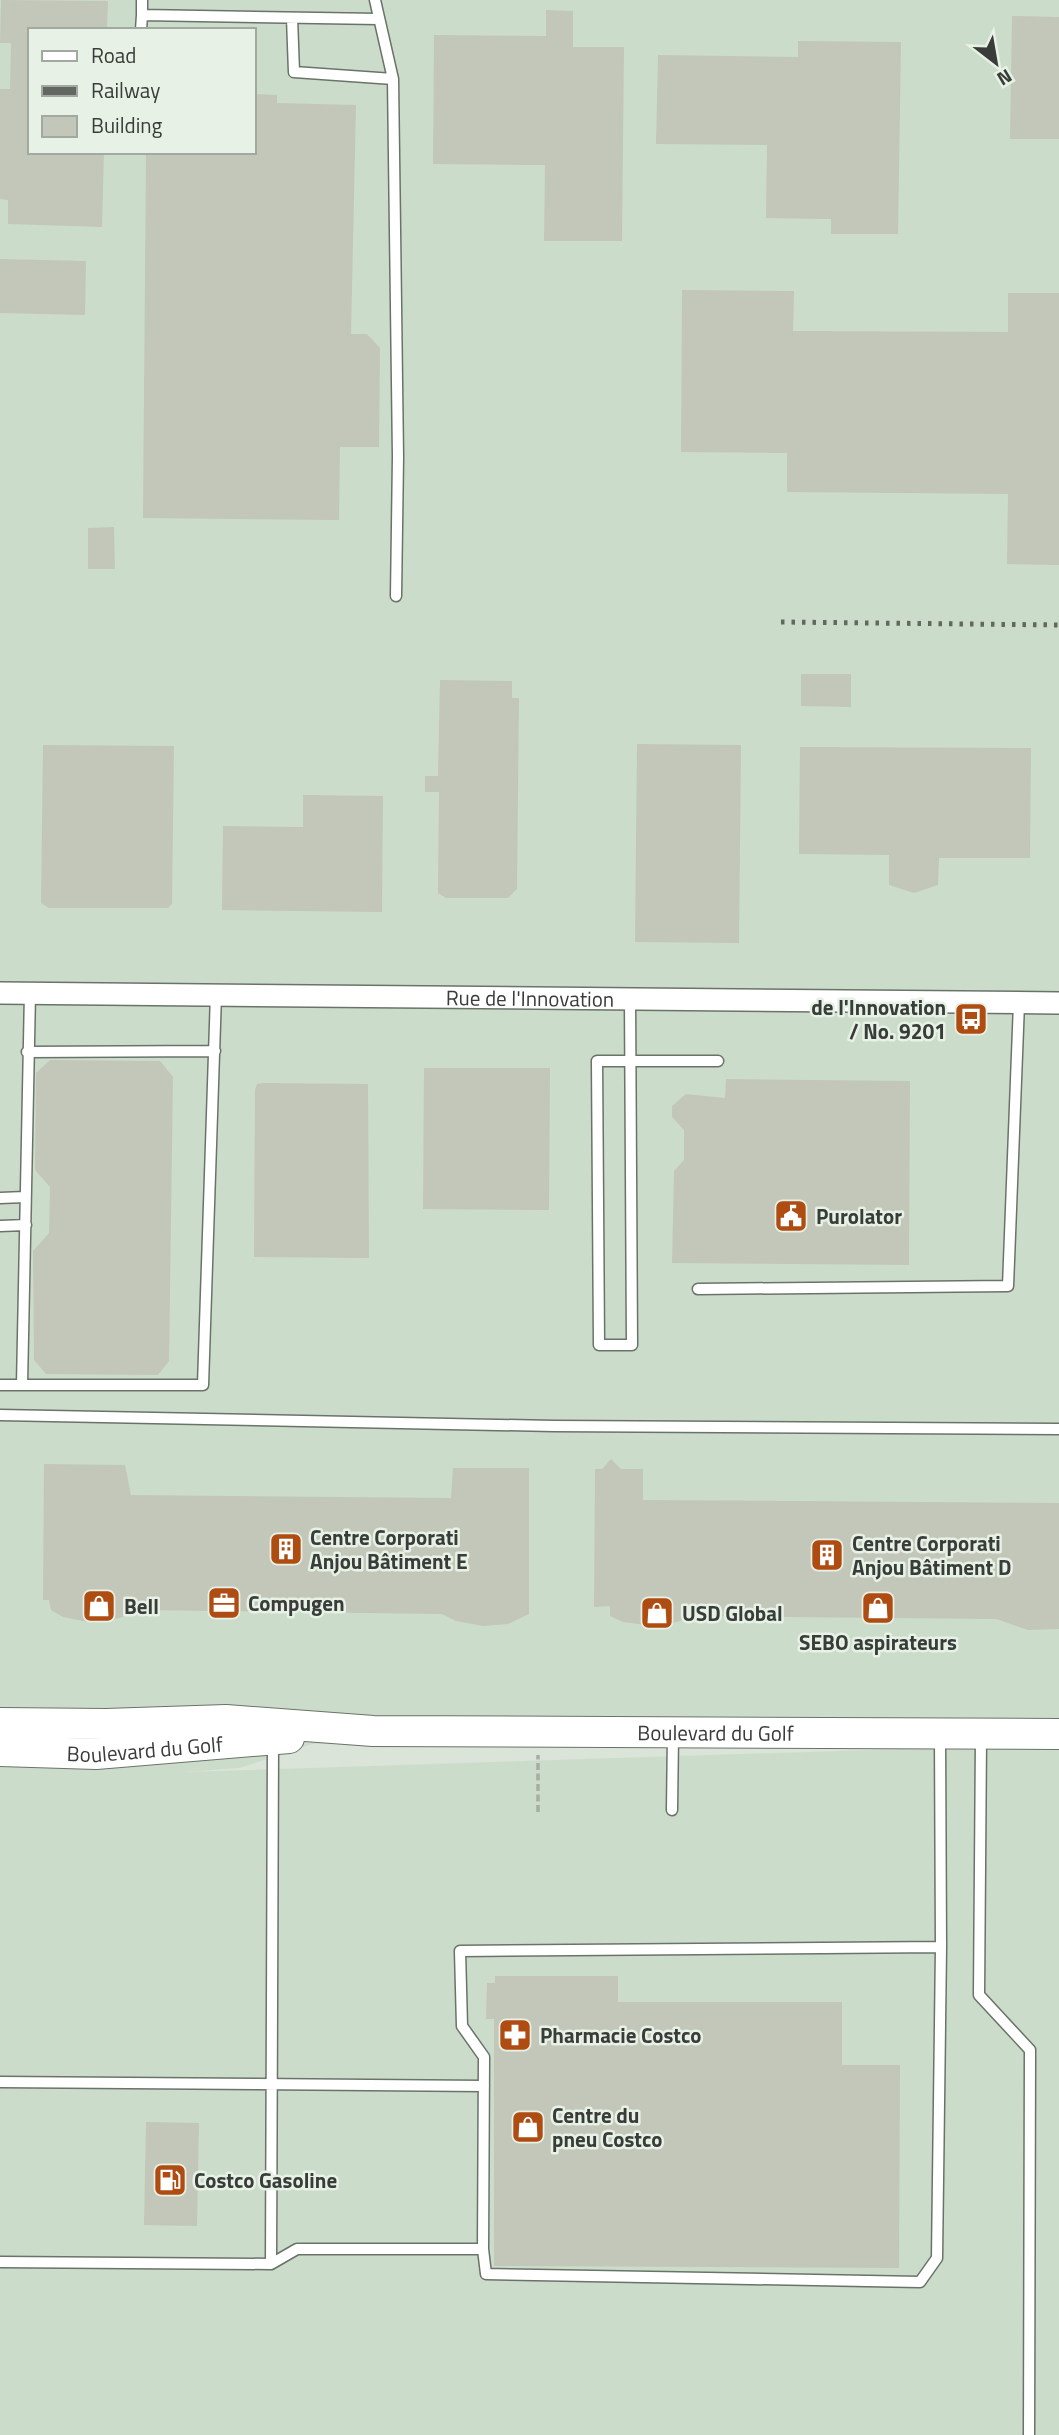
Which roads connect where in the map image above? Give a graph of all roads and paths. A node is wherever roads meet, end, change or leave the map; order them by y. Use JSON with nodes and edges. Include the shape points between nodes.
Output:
{"nodes":[{"id":1,"x":142,"y":0,"type":"edge"},
{"id":2,"x":375,"y":0,"type":"edge"},
{"id":3,"x":142,"y":15,"type":"junction"},
{"id":4,"x":292,"y":18,"type":"junction"},
{"id":5,"x":379,"y":19,"type":"junction"},
{"id":6,"x":141,"y":28,"type":"edge"},
{"id":7,"x":393,"y":79,"type":"junction"},
{"id":8,"x":396,"y":596,"type":"dead end"},
{"id":9,"x":0,"y":993,"type":"edge"},
{"id":10,"x":30,"y":993,"type":"junction"},
{"id":11,"x":216,"y":994,"type":"junction"},
{"id":12,"x":630,"y":999,"type":"junction"},
{"id":13,"x":1019,"y":1003,"type":"junction"},
{"id":14,"x":1059,"y":1003,"type":"edge"},
{"id":15,"x":215,"y":1051,"type":"junction"},
{"id":16,"x":27,"y":1052,"type":"junction"},
{"id":17,"x":718,"y":1061,"type":"dead end"},
{"id":18,"x":631,"y":1062,"type":"junction"},
{"id":19,"x":25,"y":1197,"type":"junction"},
{"id":20,"x":0,"y":1198,"type":"edge"},
{"id":21,"x":26,"y":1225,"type":"junction"},
{"id":22,"x":0,"y":1226,"type":"edge"},
{"id":23,"x":698,"y":1289,"type":"dead end"},
{"id":24,"x":0,"y":1385,"type":"edge"},
{"id":25,"x":22,"y":1385,"type":"junction"},
{"id":26,"x":0,"y":1415,"type":"edge"},
{"id":27,"x":1059,"y":1429,"type":"edge"},
{"id":28,"x":0,"y":1723,"type":"edge"},
{"id":29,"x":373,"y":1731,"type":"junction"},
{"id":30,"x":539,"y":1732,"type":"junction"},
{"id":31,"x":673,"y":1732,"type":"junction"},
{"id":32,"x":940,"y":1734,"type":"junction"},
{"id":33,"x":981,"y":1734,"type":"junction"},
{"id":34,"x":1059,"y":1734,"type":"edge"},
{"id":35,"x":273,"y":1740,"type":"junction"},
{"id":36,"x":0,"y":1751,"type":"edge"},
{"id":37,"x":672,"y":1810,"type":"dead end"},
{"id":38,"x":538,"y":1812,"type":"dead end"},
{"id":39,"x":941,"y":1947,"type":"junction"},
{"id":40,"x":0,"y":2082,"type":"edge"},
{"id":41,"x":272,"y":2083,"type":"junction"},
{"id":42,"x":484,"y":2086,"type":"junction"},
{"id":43,"x":483,"y":2249,"type":"junction"},
{"id":44,"x":0,"y":2262,"type":"edge"},
{"id":45,"x":271,"y":2264,"type":"junction"},
{"id":46,"x":1029,"y":2435,"type":"edge"}],
"edges":[{"from":1,"to":3,"type":"lane"},
{"from":2,"to":5,"type":"lane"},
{"from":3,"to":4,"type":"lane"},
{"from":3,"to":6,"type":"lane"},
{"from":4,"to":5,"type":"lane"},
{"from":4,"to":7,"type":"lane","via":[[294,72]]},
{"from":5,"to":7,"type":"lane"},
{"from":7,"to":8,"type":"lane"},
{"from":9,"to":10,"type":"street","name":"Rue de l'Innovation"},
{"from":10,"to":11,"type":"street","name":"Rue de l'Innovation"},
{"from":10,"to":16,"type":"lane"},
{"from":11,"to":12,"type":"street","name":"Rue de l'Innovation"},
{"from":11,"to":15,"type":"lane"},
{"from":12,"to":13,"type":"street","name":"Rue de l'Innovation"},
{"from":12,"to":18,"type":"lane"},
{"from":13,"to":14,"type":"street","name":"Rue de l'Innovation"},
{"from":13,"to":23,"type":"lane","via":[[1008,1286]]},
{"from":15,"to":16,"type":"lane"},
{"from":15,"to":25,"type":"lane","via":[[203,1385]]},
{"from":16,"to":19,"type":"lane"},
{"from":17,"to":18,"type":"lane"},
{"from":18,"to":18,"type":"lane","via":[[632,1345],[599,1345],[597,1061]]},
{"from":19,"to":20,"type":"lane"},
{"from":19,"to":21,"type":"lane"},
{"from":21,"to":22,"type":"lane"},
{"from":21,"to":25,"type":"lane"},
{"from":24,"to":25,"type":"lane"},
{"from":26,"to":27,"type":"lane","via":[[541,1426]]},
{"from":28,"to":29,"type":"street","name":"Boulevard du Golf","via":[[226,1720]]},
{"from":29,"to":30,"type":"street","name":"Boulevard du Golf"},
{"from":29,"to":35,"type":"street","name":"Boulevard du Golf"},
{"from":30,"to":31,"type":"street","name":"Boulevard du Golf"},
{"from":30,"to":38,"type":"path"},
{"from":31,"to":32,"type":"street","name":"Boulevard du Golf"},
{"from":31,"to":37,"type":"lane"},
{"from":32,"to":33,"type":"street","name":"Boulevard du Golf"},
{"from":32,"to":39,"type":"lane"},
{"from":33,"to":34,"type":"street","name":"Boulevard du Golf"},
{"from":33,"to":46,"type":"lane","via":[[979,1995],[1030,2050]]},
{"from":35,"to":36,"type":"street","name":"Boulevard du Golf","via":[[96,1754]]},
{"from":35,"to":41,"type":"lane"},
{"from":39,"to":42,"type":"lane","via":[[460,1951],[462,2026],[484,2057]]},
{"from":39,"to":43,"type":"lane","via":[[937,2258],[920,2282],[486,2274]]},
{"from":40,"to":41,"type":"lane"},
{"from":41,"to":42,"type":"lane"},
{"from":41,"to":45,"type":"lane"},
{"from":42,"to":43,"type":"lane"},
{"from":43,"to":45,"type":"lane","via":[[297,2249]]},
{"from":44,"to":45,"type":"lane"}]}
